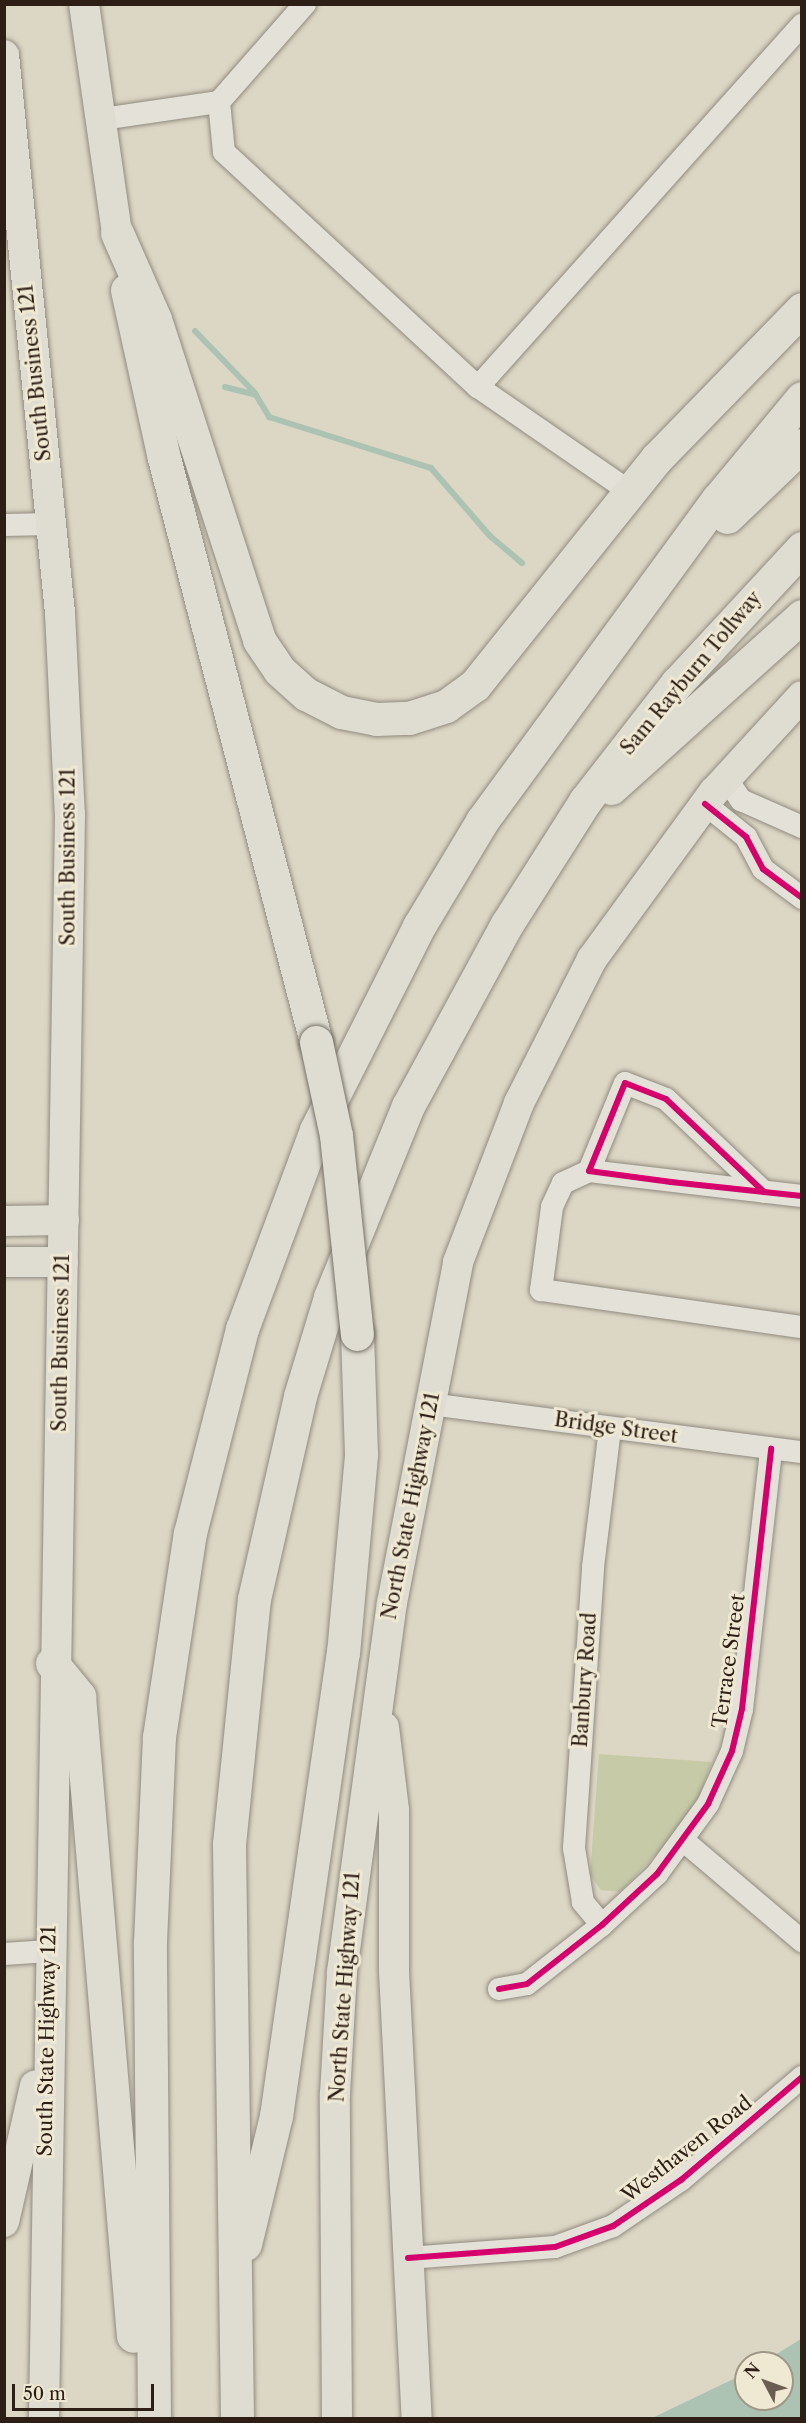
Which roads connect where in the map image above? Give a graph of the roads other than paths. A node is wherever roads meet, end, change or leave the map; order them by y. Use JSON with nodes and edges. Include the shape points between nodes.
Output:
{"nodes":[{"id":1,"x":84,"y":4,"type":"edge"},
{"id":2,"x":305,"y":4,"type":"edge"},
{"id":3,"x":801,"y":25,"type":"edge"},
{"id":4,"x":4,"y":55,"type":"edge"},
{"id":5,"x":219,"y":102,"type":"junction"},
{"id":6,"x":102,"y":119,"type":"junction"},
{"id":7,"x":117,"y":234,"type":"junction"},
{"id":8,"x":801,"y":309,"type":"edge"},
{"id":9,"x":478,"y":387,"type":"junction"},
{"id":10,"x":801,"y":398,"type":"edge"},
{"id":11,"x":801,"y":445,"type":"edge"},
{"id":12,"x":630,"y":492,"type":"junction"},
{"id":13,"x":51,"y":524,"type":"junction"},
{"id":14,"x":4,"y":525,"type":"edge"},
{"id":15,"x":801,"y":549,"type":"edge"},
{"id":16,"x":646,"y":604,"type":"junction"},
{"id":17,"x":801,"y":616,"type":"edge"},
{"id":18,"x":801,"y":696,"type":"edge"},
{"id":19,"x":726,"y":778,"type":"junction"},
{"id":20,"x":585,"y":801,"type":"junction"},
{"id":21,"x":705,"y":804,"type":"junction"},
{"id":22,"x":801,"y":827,"type":"edge"},
{"id":23,"x":801,"y":898,"type":"edge"},
{"id":24,"x":589,"y":1171,"type":"junction"},
{"id":25,"x":764,"y":1192,"type":"junction"},
{"id":26,"x":801,"y":1196,"type":"edge"},
{"id":27,"x":64,"y":1220,"type":"junction"},
{"id":28,"x":4,"y":1221,"type":"edge"},
{"id":29,"x":4,"y":1262,"type":"edge"},
{"id":30,"x":63,"y":1262,"type":"junction"},
{"id":31,"x":801,"y":1328,"type":"edge"},
{"id":32,"x":430,"y":1404,"type":"junction"},
{"id":33,"x":610,"y":1428,"type":"junction"},
{"id":34,"x":771,"y":1449,"type":"junction"},
{"id":35,"x":801,"y":1452,"type":"edge"},
{"id":36,"x":52,"y":1663,"type":"junction"},
{"id":37,"x":380,"y":1686,"type":"junction"},
{"id":38,"x":684,"y":1841,"type":"junction"},
{"id":39,"x":602,"y":1924,"type":"junction"},
{"id":40,"x":801,"y":1941,"type":"edge"},
{"id":41,"x":49,"y":1951,"type":"junction"},
{"id":42,"x":4,"y":1954,"type":"edge"},
{"id":43,"x":499,"y":1989,"type":"dead end"},
{"id":44,"x":46,"y":2042,"type":"junction"},
{"id":45,"x":801,"y":2077,"type":"edge"},
{"id":46,"x":4,"y":2222,"type":"edge"},
{"id":47,"x":408,"y":2258,"type":"junction"},
{"id":48,"x":236,"y":2284,"type":"junction"},
{"id":49,"x":44,"y":2418,"type":"edge"},
{"id":50,"x":136,"y":2418,"type":"edge"},
{"id":51,"x":154,"y":2418,"type":"edge"},
{"id":52,"x":237,"y":2418,"type":"edge"},
{"id":53,"x":337,"y":2418,"type":"edge"},
{"id":54,"x":417,"y":2418,"type":"edge"}],
"edges":[{"from":1,"to":6,"type":"main road"},
{"from":2,"to":5,"type":"street"},
{"from":3,"to":9,"type":"street"},
{"from":4,"to":13,"type":"main road","name":"South Business 121"},
{"from":5,"to":6,"type":"street"},
{"from":5,"to":9,"type":"street","via":[[224,152]]},
{"from":6,"to":7,"type":"main road"},
{"from":7,"to":12,"type":"highway","via":[[155,318],[259,640],[279,670],[306,694],[341,712],[376,719],[409,718],[446,706],[475,685]]},
{"from":7,"to":48,"type":"highway","bridge":true,"via":[[164,458],[316,1042],[336,1135],[357,1334],[361,1454],[343,1653],[276,2116]]},
{"from":8,"to":12,"type":"highway","via":[[724,384]]},
{"from":9,"to":12,"type":"street"},
{"from":10,"to":16,"type":"highway","via":[[718,500]]},
{"from":11,"to":16,"type":"highway"},
{"from":13,"to":14,"type":"street"},
{"from":13,"to":27,"type":"main road","name":"South Business 121","via":[[70,814]]},
{"from":15,"to":20,"type":"highway","name":"Sam Rayburn Tollway","via":[[676,683]]},
{"from":16,"to":51,"type":"highway","via":[[540,737],[419,926],[308,1151],[242,1329],[214,1430],[173,1633],[152,1839]]},
{"from":17,"to":20,"type":"highway","via":[[624,781]]},
{"from":18,"to":19,"type":"main road","name":"North State Highway 121"},
{"from":19,"to":21,"type":"main road","name":"North State Highway 121"},
{"from":19,"to":22,"type":"street","via":[[741,800]]},
{"from":20,"to":48,"type":"highway","name":"Sam Rayburn Tollway","via":[[507,924],[408,1106],[330,1297],[275,1498],[239,1706],[229,1844],[229,2116]]},
{"from":21,"to":23,"type":"street","via":[[746,837],[763,869]]},
{"from":21,"to":32,"type":"main road","name":"North State Highway 121","via":[[592,959],[519,1103],[458,1262]]},
{"from":24,"to":25,"type":"street"},
{"from":24,"to":25,"type":"street","via":[[625,1083],[666,1099]]},
{"from":24,"to":31,"type":"street","via":[[563,1183],[552,1207],[541,1290]]},
{"from":25,"to":26,"type":"street"},
{"from":27,"to":28,"type":"main road"},
{"from":27,"to":30,"type":"main road","name":"South Business 121"},
{"from":29,"to":30,"type":"main road"},
{"from":30,"to":36,"type":"main road","name":"South Business 121"},
{"from":32,"to":33,"type":"street","name":"Bridge Street"},
{"from":32,"to":37,"type":"main road","name":"North State Highway 121"},
{"from":33,"to":34,"type":"street","name":"Bridge Street"},
{"from":33,"to":39,"type":"street","name":"Banbury Road","via":[[593,1567],[574,1848],[583,1902]]},
{"from":34,"to":35,"type":"street","name":"Bridge Street"},
{"from":34,"to":38,"type":"street","name":"Terrace Street","via":[[742,1709],[732,1751]]},
{"from":36,"to":41,"type":"main road","name":"South State Highway 121"},
{"from":36,"to":50,"type":"highway","via":[[79,1696],[129,2247]]},
{"from":37,"to":47,"type":"main road","via":[[394,1810],[394,1971]]},
{"from":37,"to":53,"type":"main road","name":"North State Highway 121","via":[[340,2006]]},
{"from":38,"to":39,"type":"street","name":"Terrace Street"},
{"from":38,"to":40,"type":"street"},
{"from":39,"to":43,"type":"street","name":"Terrace Street","via":[[527,1984]]},
{"from":41,"to":42,"type":"street"},
{"from":41,"to":44,"type":"main road","name":"South State Highway 121"},
{"from":44,"to":46,"type":"main road"},
{"from":44,"to":49,"type":"main road","name":"South State Highway 121"},
{"from":45,"to":47,"type":"street","name":"Westhaven Road","via":[[681,2180],[613,2226],[555,2247]]},
{"from":47,"to":54,"type":"main road"},
{"from":48,"to":52,"type":"highway"}]}
